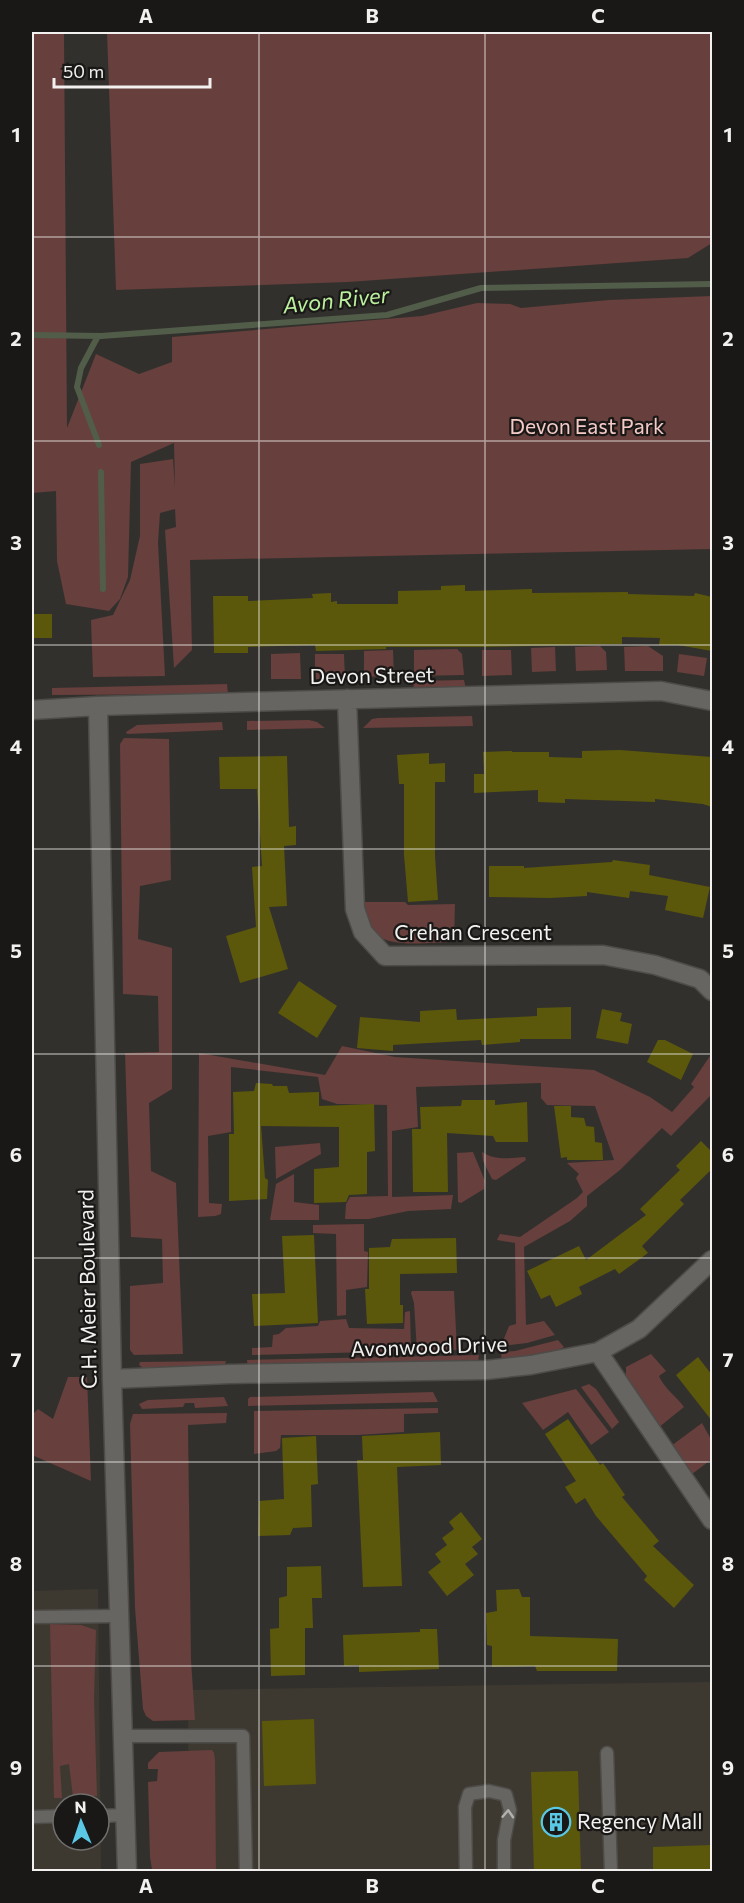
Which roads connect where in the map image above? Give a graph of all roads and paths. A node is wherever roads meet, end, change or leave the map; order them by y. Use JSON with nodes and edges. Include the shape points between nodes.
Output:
{"nodes":[{"id":1,"x":348,"y":699,"type":"junction"},
{"id":2,"x":712,"y":700,"type":"edge"},
{"id":3,"x":98,"y":706,"type":"junction"},
{"id":4,"x":32,"y":710,"type":"edge"},
{"id":5,"x":712,"y":991,"type":"edge"},
{"id":6,"x":712,"y":1260,"type":"edge"},
{"id":7,"x":598,"y":1352,"type":"junction"},
{"id":8,"x":112,"y":1379,"type":"junction"},
{"id":9,"x":712,"y":1520,"type":"edge"},
{"id":10,"x":120,"y":1616,"type":"junction"},
{"id":11,"x":32,"y":1617,"type":"edge"},
{"id":12,"x":123,"y":1736,"type":"junction"},
{"id":13,"x":607,"y":1753,"type":"dead end"},
{"id":14,"x":125,"y":1815,"type":"junction"},
{"id":15,"x":32,"y":1816,"type":"edge"},
{"id":16,"x":51,"y":1816,"type":"edge"},
{"id":17,"x":111,"y":1816,"type":"edge"},
{"id":18,"x":127,"y":1872,"type":"edge"},
{"id":19,"x":246,"y":1872,"type":"edge"},
{"id":20,"x":466,"y":1872,"type":"edge"},
{"id":21,"x":504,"y":1872,"type":"edge"},
{"id":22,"x":611,"y":1872,"type":"edge"}],
"edges":[{"from":1,"to":2,"type":"street","name":"Devon Street","via":[[661,691]]},
{"from":1,"to":3,"type":"street","name":"Devon Street"},
{"from":1,"to":5,"type":"street","name":"Crehan Crescent","via":[[355,909],[363,932],[385,956],[603,955],[700,979]]},
{"from":3,"to":4,"type":"street","name":"Devon Street"},
{"from":3,"to":8,"type":"street","name":"C.H. Meier Boulevard"},
{"from":6,"to":7,"type":"street","name":"Avonwood Drive","via":[[639,1329]]},
{"from":7,"to":8,"type":"street","name":"Avonwood Drive","via":[[486,1370]]},
{"from":7,"to":9,"type":"street"},
{"from":8,"to":10,"type":"street","name":"C.H. Meier Boulevard"},
{"from":10,"to":11,"type":"lane"},
{"from":10,"to":12,"type":"street","name":"C.H. Meier Boulevard"},
{"from":12,"to":14,"type":"street","name":"C.H. Meier Boulevard"},
{"from":12,"to":19,"type":"lane","via":[[243,1736]]},
{"from":13,"to":22,"type":"lane"},
{"from":14,"to":17,"type":"lane"},
{"from":14,"to":18,"type":"street","name":"C.H. Meier Boulevard"},
{"from":15,"to":16,"type":"lane"},
{"from":21,"to":20,"type":"lane","one_way":true,"via":[[504,1840],[510,1810],[506,1795],[489,1791],[469,1794],[465,1807]]}]}
